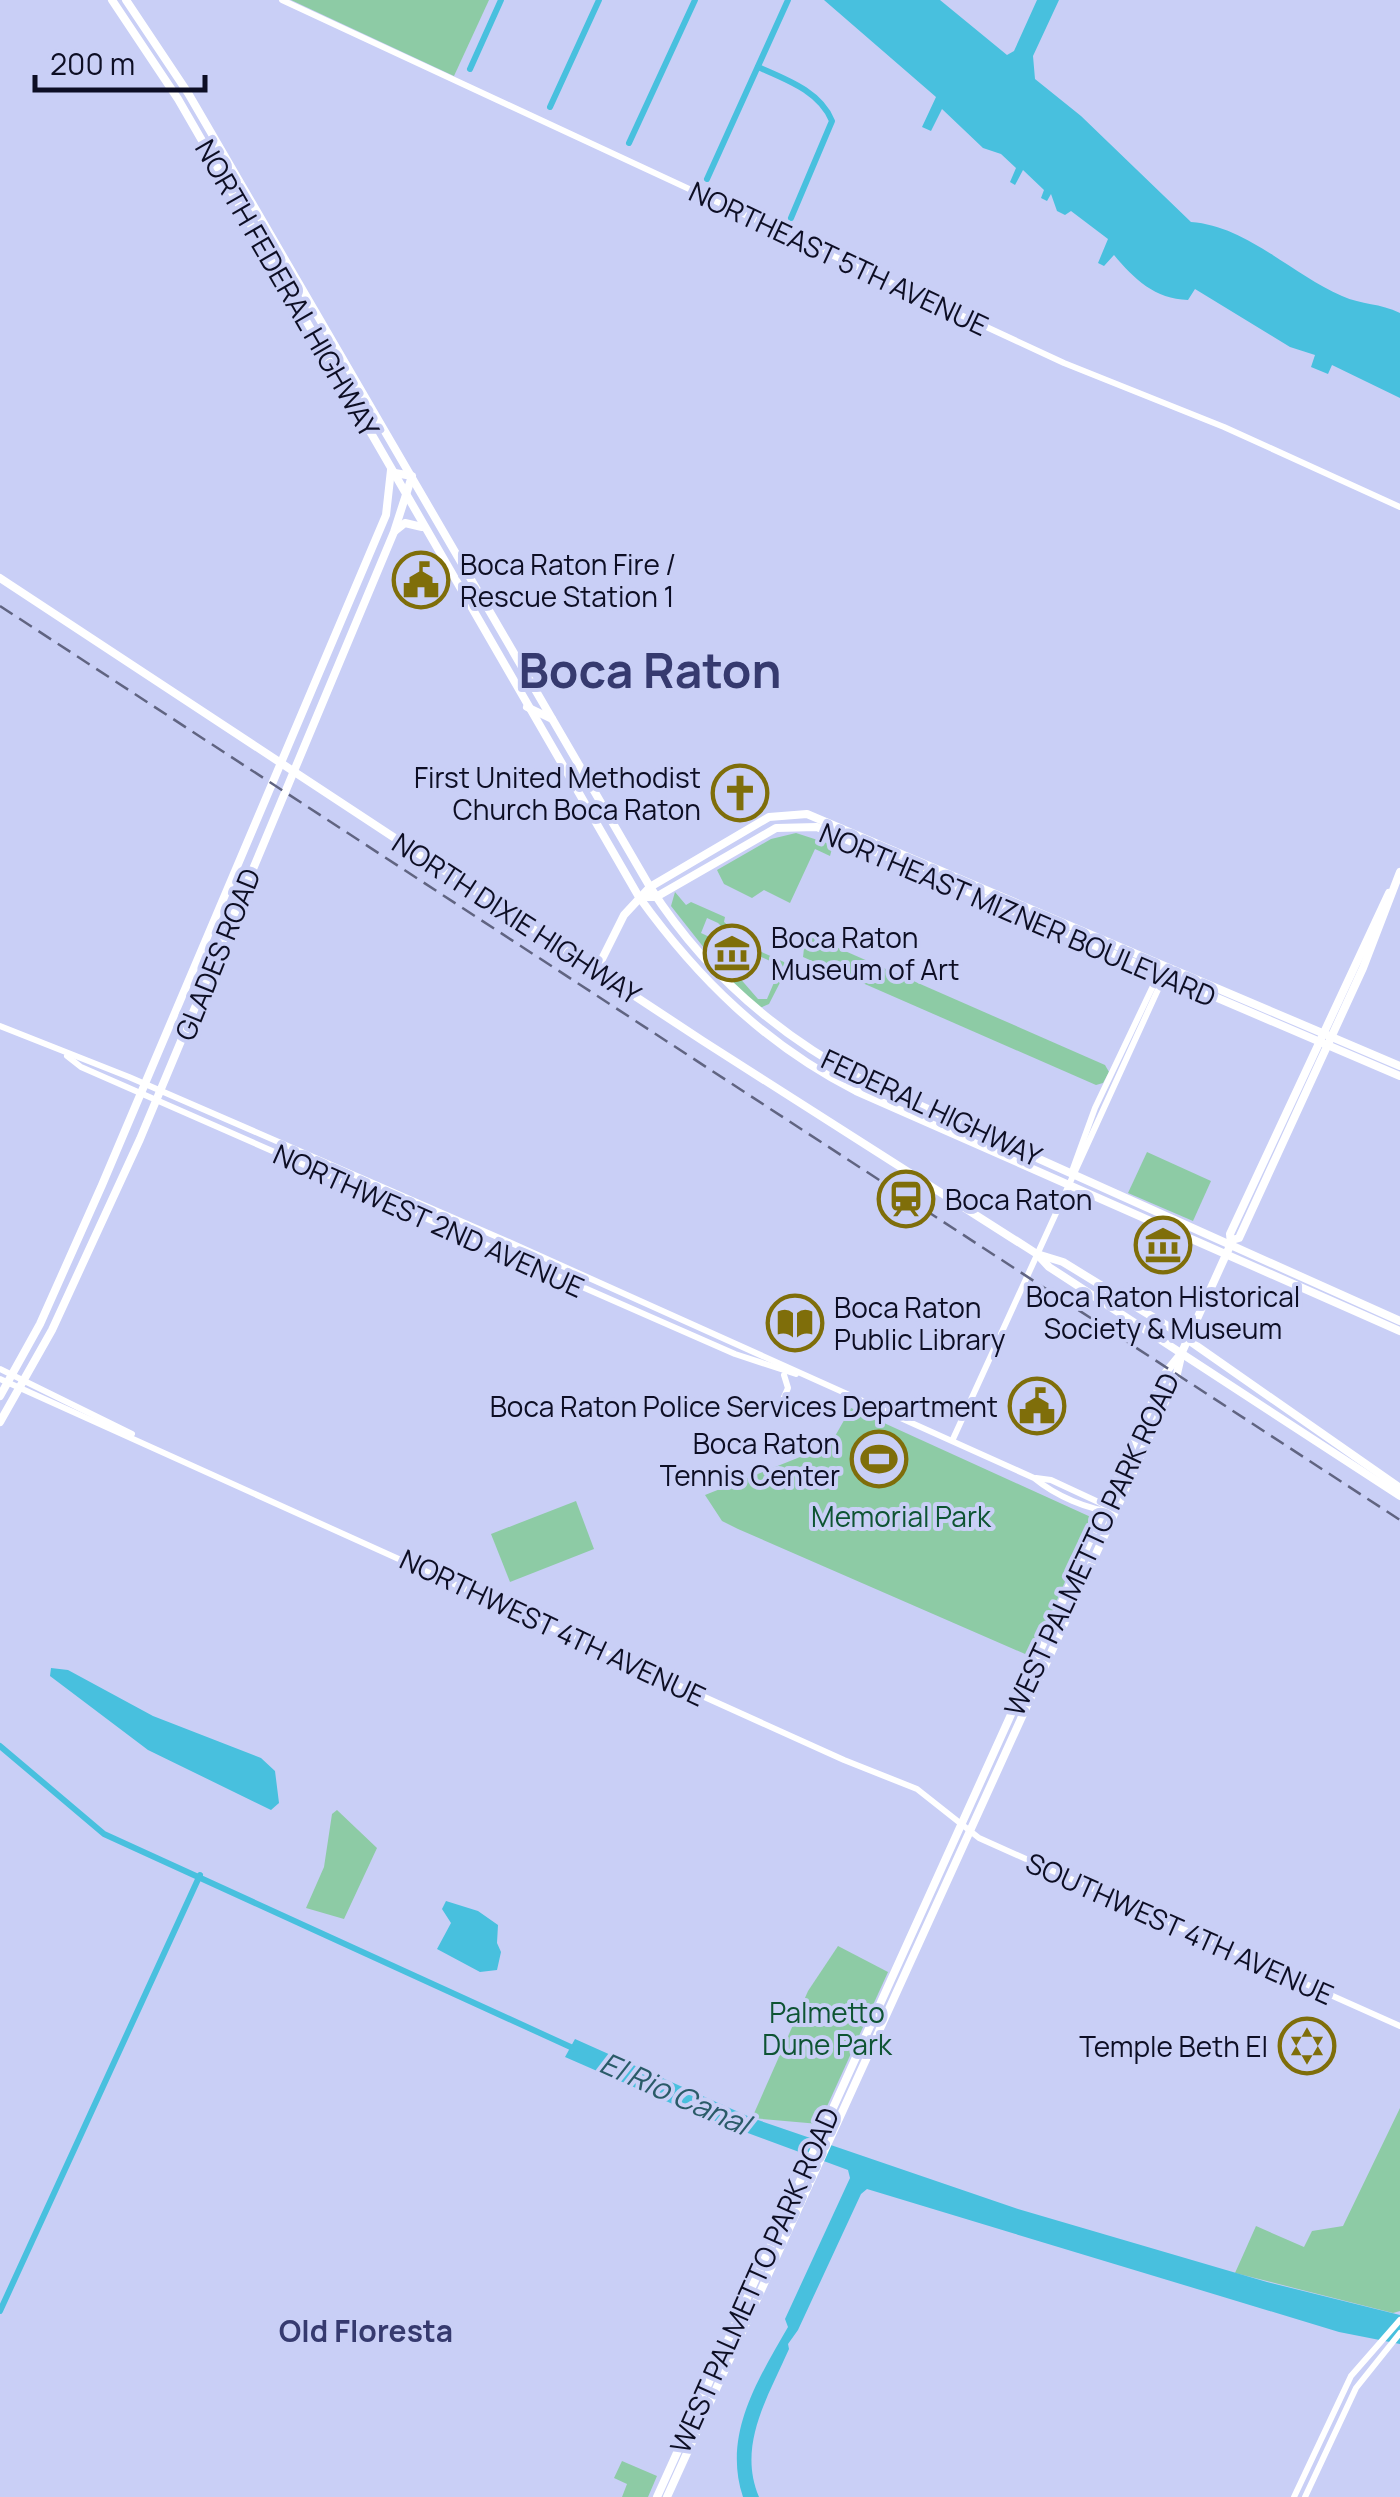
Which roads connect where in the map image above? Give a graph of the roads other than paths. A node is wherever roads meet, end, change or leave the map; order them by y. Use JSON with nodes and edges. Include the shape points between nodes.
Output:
{"nodes":[{"id":1,"x":112,"y":0,"type":"edge"},
{"id":2,"x":126,"y":0,"type":"edge"},
{"id":3,"x":282,"y":0,"type":"edge"},
{"id":4,"x":136,"y":34,"type":"junction"},
{"id":5,"x":155,"y":41,"type":"junction"},
{"id":6,"x":214,"y":160,"type":"junction"},
{"id":7,"x":233,"y":170,"type":"junction"},
{"id":8,"x":224,"y":177,"type":"junction"},
{"id":9,"x":242,"y":187,"type":"junction"},
{"id":10,"x":325,"y":352,"type":"junction"},
{"id":11,"x":341,"y":356,"type":"junction"},
{"id":12,"x":395,"y":445,"type":"joint"},
{"id":13,"x":393,"y":469,"type":"junction"},
{"id":14,"x":412,"y":476,"type":"junction"},
{"id":15,"x":408,"y":495,"type":"junction"},
{"id":16,"x":428,"y":503,"type":"junction"},
{"id":17,"x":1400,"y":507,"type":"edge"},
{"id":18,"x":386,"y":515,"type":"junction"},
{"id":19,"x":426,"y":529,"type":"junction"},
{"id":20,"x":394,"y":532,"type":"junction"},
{"id":21,"x":0,"y":578,"type":"edge"},
{"id":22,"x":510,"y":677,"type":"junction"},
{"id":23,"x":535,"y":688,"type":"junction"},
{"id":24,"x":528,"y":708,"type":"junction"},
{"id":25,"x":555,"y":722,"type":"junction"},
{"id":26,"x":281,"y":761,"type":"junction"},
{"id":27,"x":293,"y":769,"type":"junction"},
{"id":28,"x":718,"y":847,"type":"junction"},
{"id":29,"x":724,"y":857,"type":"junction"},
{"id":30,"x":1398,"y":877,"type":"edge"},
{"id":31,"x":935,"y":878,"type":"junction"},
{"id":32,"x":975,"y":884,"type":"junction"},
{"id":33,"x":650,"y":887,"type":"junction"},
{"id":34,"x":640,"y":897,"type":"junction"},
{"id":35,"x":656,"y":897,"type":"junction"},
{"id":36,"x":995,"y":904,"type":"junction"},
{"id":37,"x":1023,"y":904,"type":"junction"},
{"id":38,"x":597,"y":970,"type":"junction"},
{"id":39,"x":1163,"y":970,"type":"junction"},
{"id":40,"x":743,"y":1016,"type":"junction"},
{"id":41,"x":767,"y":1019,"type":"junction"},
{"id":42,"x":0,"y":1026,"type":"edge"},
{"id":43,"x":1327,"y":1037,"type":"junction"},
{"id":44,"x":796,"y":1040,"type":"junction"},
{"id":45,"x":776,"y":1042,"type":"junction"},
{"id":46,"x":66,"y":1054,"type":"junction"},
{"id":47,"x":1400,"y":1066,"type":"edge"},
{"id":48,"x":1400,"y":1076,"type":"edge"},
{"id":49,"x":146,"y":1084,"type":"junction"},
{"id":50,"x":142,"y":1094,"type":"junction"},
{"id":51,"x":158,"y":1095,"type":"junction"},
{"id":52,"x":1073,"y":1174,"type":"junction"},
{"id":53,"x":1069,"y":1184,"type":"junction"},
{"id":54,"x":1230,"y":1246,"type":"junction"},
{"id":55,"x":1037,"y":1254,"type":"junction"},
{"id":56,"x":1385,"y":1320,"type":"junction"},
{"id":57,"x":1400,"y":1322,"type":"edge"},
{"id":58,"x":1400,"y":1331,"type":"edge"},
{"id":59,"x":1188,"y":1339,"type":"junction"},
{"id":60,"x":1182,"y":1352,"type":"junction"},
{"id":61,"x":0,"y":1369,"type":"edge"},
{"id":62,"x":783,"y":1374,"type":"junction"},
{"id":63,"x":797,"y":1374,"type":"junction"},
{"id":64,"x":7,"y":1379,"type":"edge"},
{"id":65,"x":23,"y":1385,"type":"junction"},
{"id":66,"x":0,"y":1396,"type":"edge"},
{"id":67,"x":781,"y":1404,"type":"dead end"},
{"id":68,"x":0,"y":1422,"type":"edge"},
{"id":69,"x":953,"y":1439,"type":"junction"},
{"id":70,"x":1400,"y":1488,"type":"edge"},
{"id":71,"x":1400,"y":1496,"type":"edge"},
{"id":72,"x":1109,"y":1510,"type":"junction"},
{"id":73,"x":1042,"y":1650,"type":"junction"},
{"id":74,"x":1044,"y":1669,"type":"junction"},
{"id":75,"x":1032,"y":1673,"type":"junction"},
{"id":76,"x":1032,"y":1696,"type":"junction"},
{"id":77,"x":966,"y":1830,"type":"junction"},
{"id":78,"x":1400,"y":2026,"type":"edge"},
{"id":79,"x":778,"y":2226,"type":"junction"},
{"id":80,"x":772,"y":2264,"type":"junction"},
{"id":81,"x":758,"y":2268,"type":"junction"},
{"id":82,"x":752,"y":2308,"type":"junction"},
{"id":83,"x":1400,"y":2320,"type":"edge"},
{"id":84,"x":1400,"y":2333,"type":"edge"},
{"id":85,"x":1379,"y":2340,"type":"junction"},
{"id":86,"x":1380,"y":2354,"type":"junction"},
{"id":87,"x":657,"y":2497,"type":"edge"},
{"id":88,"x":668,"y":2497,"type":"edge"},
{"id":89,"x":1294,"y":2497,"type":"edge"},
{"id":90,"x":1305,"y":2497,"type":"edge"}],
"edges":[{"from":1,"to":4,"type":"main road","name":"NORTH FEDERAL HIGHWAY"},
{"from":2,"to":5,"type":"main road","name":"NORTH FEDERAL HIGHWAY"},
{"from":3,"to":17,"type":"street","name":"NORTHEAST 5TH AVENUE","via":[[1064,363]]},
{"from":4,"to":5,"type":"main road"},
{"from":4,"to":6,"type":"main road","name":"NORTH FEDERAL HIGHWAY"},
{"from":5,"to":7,"type":"main road","name":"NORTH FEDERAL HIGHWAY"},
{"from":6,"to":7,"type":"main road"},
{"from":6,"to":8,"type":"main road","name":"NORTH FEDERAL HIGHWAY"},
{"from":7,"to":9,"type":"main road","name":"NORTH FEDERAL HIGHWAY"},
{"from":8,"to":9,"type":"main road"},
{"from":8,"to":10,"type":"main road","name":"NORTH FEDERAL HIGHWAY"},
{"from":9,"to":11,"type":"main road","name":"NORTH FEDERAL HIGHWAY"},
{"from":10,"to":11,"type":"main road"},
{"from":10,"to":13,"type":"main road","name":"NORTH FEDERAL HIGHWAY"},
{"from":11,"to":12,"type":"main road","name":"NORTH FEDERAL HIGHWAY"},
{"from":12,"to":14,"type":"main road","name":"FEDERAL HIGHWAY"},
{"from":13,"to":14,"type":"main road"},
{"from":13,"to":15,"type":"main road","name":"NORTH FEDERAL HIGHWAY"},
{"from":13,"to":18,"type":"main road","name":"GLADES ROAD"},
{"from":14,"to":15,"type":"main road","name":"GLADES ROAD"},
{"from":14,"to":16,"type":"main road","name":"FEDERAL HIGHWAY"},
{"from":15,"to":16,"type":"main road"},
{"from":15,"to":18,"type":"main road"},
{"from":15,"to":19,"type":"main road","name":"NORTH FEDERAL HIGHWAY"},
{"from":15,"to":20,"type":"main road","name":"GLADES ROAD"},
{"from":16,"to":23,"type":"main road","name":"FEDERAL HIGHWAY"},
{"from":18,"to":26,"type":"main road","name":"GLADES ROAD"},
{"from":19,"to":20,"type":"main road","via":[[409,523]]},
{"from":19,"to":22,"type":"main road","name":"FEDERAL HIGHWAY"},
{"from":20,"to":27,"type":"main road","name":"GLADES ROAD"},
{"from":21,"to":26,"type":"main road","name":"NORTH DIXIE HIGHWAY"},
{"from":22,"to":23,"type":"main road"},
{"from":22,"to":24,"type":"main road","name":"FEDERAL HIGHWAY"},
{"from":23,"to":25,"type":"main road","name":"FEDERAL HIGHWAY"},
{"from":24,"to":25,"type":"main road"},
{"from":24,"to":34,"type":"main road","name":"FEDERAL HIGHWAY"},
{"from":25,"to":33,"type":"main road","name":"FEDERAL HIGHWAY"},
{"from":26,"to":27,"type":"main road","name":"NORTH DIXIE HIGHWAY"},
{"from":26,"to":49,"type":"main road","name":"GLADES ROAD"},
{"from":27,"to":38,"type":"main road","name":"NORTH DIXIE HIGHWAY"},
{"from":27,"to":51,"type":"main road","name":"GLADES ROAD"},
{"from":28,"to":29,"type":"main road"},
{"from":28,"to":32,"type":"main road","name":"NORTHEAST MIZNER BOULEVARD","via":[[773,815],[807,814]]},
{"from":28,"to":33,"type":"main road","name":"NORTHEAST MIZNER BOULEVARD"},
{"from":29,"to":31,"type":"main road","name":"NORTHEAST MIZNER BOULEVARD","via":[[776,828],[806,825]]},
{"from":29,"to":35,"type":"main road","name":"NORTHEAST MIZNER BOULEVARD"},
{"from":30,"to":43,"type":"main road","name":"WEST PALMETTO PARK ROAD"},
{"from":31,"to":32,"type":"main road"},
{"from":31,"to":36,"type":"main road","name":"NORTHEAST MIZNER BOULEVARD"},
{"from":32,"to":37,"type":"main road","name":"NORTHEAST MIZNER BOULEVARD"},
{"from":33,"to":34,"type":"main road","name":"NORTHEAST MIZNER BOULEVARD"},
{"from":33,"to":35,"type":"main road","name":"FEDERAL HIGHWAY"},
{"from":34,"to":35,"type":"main road"},
{"from":34,"to":38,"type":"main road","name":"NORTHEAST MIZNER BOULEVARD"},
{"from":34,"to":40,"type":"main road","name":"FEDERAL HIGHWAY","via":[[690,964]]},
{"from":35,"to":41,"type":"main road","name":"FEDERAL HIGHWAY","via":[[699,954]]},
{"from":36,"to":37,"type":"main road"},
{"from":36,"to":39,"type":"main road","name":"NORTHEAST MIZNER BOULEVARD"},
{"from":37,"to":39,"type":"main road","name":"NORTHEAST MIZNER BOULEVARD"},
{"from":38,"to":55,"type":"main road","name":"NORTH DIXIE HIGHWAY"},
{"from":39,"to":43,"type":"main road","name":"NORTHEAST MIZNER BOULEVARD"},
{"from":39,"to":52,"type":"street"},
{"from":40,"to":41,"type":"main road"},
{"from":40,"to":45,"type":"main road","name":"FEDERAL HIGHWAY"},
{"from":41,"to":44,"type":"main road","name":"FEDERAL HIGHWAY"},
{"from":42,"to":46,"type":"street","name":"NORTHWEST 2ND AVENUE"},
{"from":43,"to":47,"type":"main road"},
{"from":43,"to":48,"type":"main road"},
{"from":43,"to":54,"type":"main road","name":"WEST PALMETTO PARK ROAD","via":[[1260,1194]]},
{"from":44,"to":45,"type":"main road"},
{"from":44,"to":52,"type":"main road","name":"FEDERAL HIGHWAY","via":[[862,1079]]},
{"from":45,"to":53,"type":"main road","name":"FEDERAL HIGHWAY","via":[[856,1091]]},
{"from":46,"to":49,"type":"street","name":"NORTHWEST 2ND AVENUE"},
{"from":46,"to":50,"type":"street","name":"NORTHWEST 2ND AVENUE"},
{"from":49,"to":50,"type":"main road","name":"GLADES ROAD"},
{"from":49,"to":51,"type":"street","name":"NORTHWEST 2ND AVENUE"},
{"from":50,"to":51,"type":"street","name":"NORTHWEST 2ND AVENUE"},
{"from":50,"to":64,"type":"main road","name":"GLADES ROAD","via":[[40,1324]]},
{"from":51,"to":62,"type":"street","name":"NORTHWEST 2ND AVENUE"},
{"from":51,"to":63,"type":"street","name":"NORTHWEST 2ND AVENUE","via":[[509,1242]]},
{"from":51,"to":65,"type":"main road","name":"GLADES ROAD"},
{"from":52,"to":53,"type":"street"},
{"from":52,"to":54,"type":"main road","name":"FEDERAL HIGHWAY"},
{"from":53,"to":54,"type":"main road","name":"FEDERAL HIGHWAY"},
{"from":53,"to":55,"type":"street"},
{"from":54,"to":56,"type":"main road","name":"FEDERAL HIGHWAY"},
{"from":54,"to":56,"type":"main road","name":"FEDERAL HIGHWAY"},
{"from":54,"to":59,"type":"main road","name":"WEST PALMETTO PARK ROAD"},
{"from":55,"to":59,"type":"main road","name":"NORTH DIXIE HIGHWAY","via":[[1063,1262]]},
{"from":55,"to":60,"type":"main road","name":"NORTH DIXIE HIGHWAY"},
{"from":55,"to":69,"type":"street"},
{"from":56,"to":57,"type":"main road","name":"FEDERAL HIGHWAY"},
{"from":56,"to":58,"type":"main road","name":"FEDERAL HIGHWAY"},
{"from":59,"to":60,"type":"main road","name":"WEST PALMETTO PARK ROAD"},
{"from":59,"to":70,"type":"main road","name":"NORTH DIXIE HIGHWAY"},
{"from":60,"to":71,"type":"main road","name":"NORTH DIXIE HIGHWAY"},
{"from":60,"to":72,"type":"main road","name":"WEST PALMETTO PARK ROAD","via":[[1176,1378]]},
{"from":61,"to":64,"type":"street","name":"NORTHWEST 4TH AVENUE"},
{"from":62,"to":63,"type":"street","name":"NORTHWEST 2ND AVENUE"},
{"from":62,"to":67,"type":"street","via":[[788,1388]]},
{"from":63,"to":69,"type":"street","name":"NORTHWEST 2ND AVENUE"},
{"from":64,"to":65,"type":"street","name":"NORTHWEST 4TH AVENUE"},
{"from":64,"to":66,"type":"main road","name":"GLADES ROAD"},
{"from":65,"to":68,"type":"main road","name":"GLADES ROAD"},
{"from":65,"to":77,"type":"street","name":"NORTHWEST 4TH AVENUE","via":[[912,1786]]},
{"from":69,"to":72,"type":"street","name":"NORTHWEST 2ND AVENUE"},
{"from":72,"to":73,"type":"main road","name":"WEST PALMETTO PARK ROAD"},
{"from":72,"to":74,"type":"main road","name":"WEST PALMETTO PARK ROAD"},
{"from":73,"to":74,"type":"main road"},
{"from":73,"to":75,"type":"main road","name":"WEST PALMETTO PARK ROAD"},
{"from":74,"to":76,"type":"main road","name":"WEST PALMETTO PARK ROAD"},
{"from":75,"to":76,"type":"main road"},
{"from":75,"to":77,"type":"main road","name":"WEST PALMETTO PARK ROAD"},
{"from":76,"to":77,"type":"main road","name":"WEST PALMETTO PARK ROAD"},
{"from":77,"to":78,"type":"street","name":"SOUTHWEST 4TH AVENUE"},
{"from":77,"to":79,"type":"main road","name":"WEST PALMETTO PARK ROAD"},
{"from":77,"to":80,"type":"main road","name":"WEST PALMETTO PARK ROAD"},
{"from":79,"to":80,"type":"main road"},
{"from":79,"to":81,"type":"main road","name":"WEST PALMETTO PARK ROAD"},
{"from":80,"to":82,"type":"main road","name":"WEST PALMETTO PARK ROAD"},
{"from":81,"to":82,"type":"main road"},
{"from":81,"to":87,"type":"main road","name":"WEST PALMETTO PARK ROAD"},
{"from":82,"to":88,"type":"main road","name":"WEST PALMETTO PARK ROAD"},
{"from":83,"to":85,"type":"street"},
{"from":84,"to":86,"type":"street"},
{"from":85,"to":86,"type":"street"},
{"from":85,"to":89,"type":"street","via":[[1342,2392]]},
{"from":86,"to":90,"type":"street","via":[[1351,2397]]}]}
